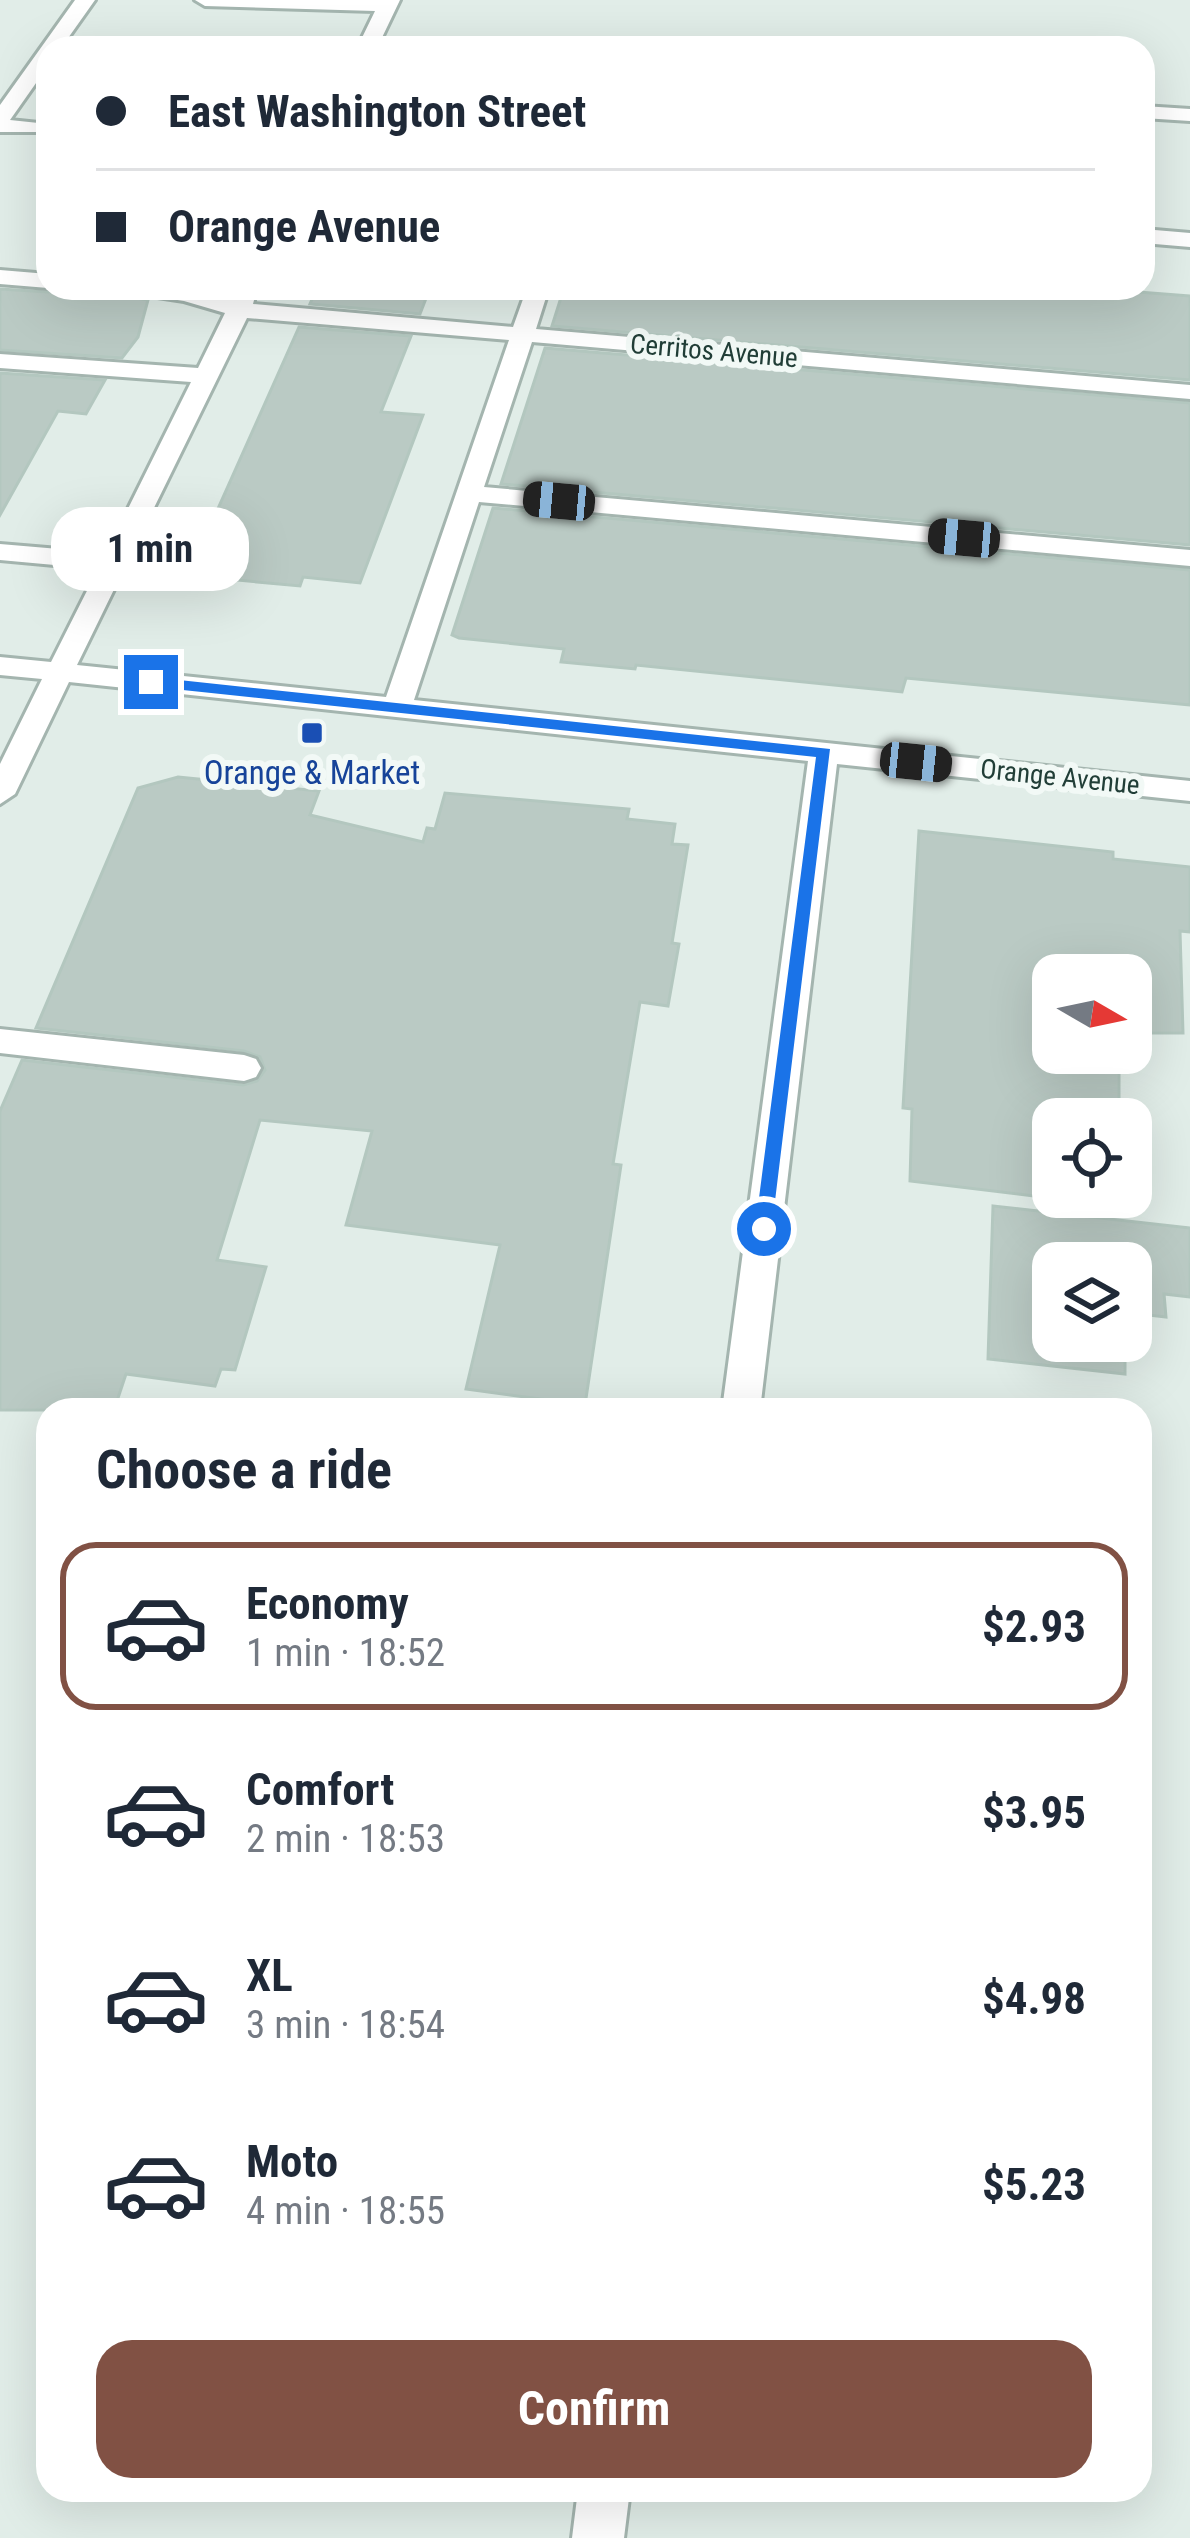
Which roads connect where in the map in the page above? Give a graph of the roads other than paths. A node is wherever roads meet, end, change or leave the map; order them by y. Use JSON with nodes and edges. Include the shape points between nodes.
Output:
{"nodes":[{"id":1,"x":85,"y":0,"type":"edge"},
{"id":2,"x":205,"y":0,"type":"edge"},
{"id":3,"x":388,"y":3,"type":"edge"},
{"id":4,"x":59,"y":36,"type":"edge"},
{"id":5,"x":373,"y":36,"type":"edge"},
{"id":6,"x":36,"y":68,"type":"edge"},
{"id":7,"x":22,"y":88,"type":"junction"},
{"id":8,"x":36,"y":89,"type":"edge"},
{"id":9,"x":1155,"y":113,"type":"edge"},
{"id":10,"x":1190,"y":115,"type":"edge"},
{"id":11,"x":0,"y":122,"type":"edge"},
{"id":12,"x":36,"y":122,"type":"edge"},
{"id":13,"x":1155,"y":237,"type":"edge"},
{"id":14,"x":1190,"y":240,"type":"edge"},
{"id":15,"x":0,"y":277,"type":"edge"},
{"id":16,"x":36,"y":280,"type":"edge"},
{"id":17,"x":244,"y":300,"type":"edge"},
{"id":18,"x":252,"y":300,"type":"edge"},
{"id":19,"x":534,"y":300,"type":"edge"},
{"id":20,"x":522,"y":334,"type":"junction"},
{"id":21,"x":0,"y":361,"type":"edge"},
{"id":22,"x":207,"y":376,"type":"junction"},
{"id":23,"x":1190,"y":392,"type":"edge"},
{"id":24,"x":469,"y":494,"type":"junction"},
{"id":25,"x":0,"y":552,"type":"edge"},
{"id":26,"x":1190,"y":558,"type":"edge"},
{"id":27,"x":116,"y":562,"type":"junction"},
{"id":28,"x":0,"y":666,"type":"edge"},
{"id":29,"x":61,"y":672,"type":"junction"},
{"id":30,"x":397,"y":708,"type":"junction"},
{"id":31,"x":824,"y":753,"type":"junction"},
{"id":32,"x":1190,"y":790,"type":"edge"},
{"id":33,"x":0,"y":794,"type":"edge"},
{"id":34,"x":0,"y":1041,"type":"edge"},
{"id":35,"x":244,"y":1068,"type":"dead end"},
{"id":36,"x":743,"y":1398,"type":"edge"},
{"id":37,"x":602,"y":2502,"type":"edge"},
{"id":38,"x":598,"y":2538,"type":"edge"}],
"edges":[{"from":1,"to":4,"type":"street"},
{"from":2,"to":3,"type":"street"},
{"from":3,"to":5,"type":"street"},
{"from":6,"to":7,"type":"street"},
{"from":7,"to":8,"type":"street"},
{"from":7,"to":11,"type":"street"},
{"from":9,"to":10,"type":"street"},
{"from":11,"to":12,"type":"street"},
{"from":13,"to":14,"type":"street"},
{"from":15,"to":16,"type":"street"},
{"from":17,"to":22,"type":"street"},
{"from":18,"to":20,"type":"street","name":"Cerritos Avenue"},
{"from":19,"to":20,"type":"street"},
{"from":20,"to":23,"type":"street","name":"Cerritos Avenue"},
{"from":20,"to":24,"type":"street"},
{"from":21,"to":22,"type":"street"},
{"from":22,"to":27,"type":"street"},
{"from":24,"to":26,"type":"street"},
{"from":24,"to":30,"type":"street"},
{"from":25,"to":27,"type":"street"},
{"from":27,"to":29,"type":"street"},
{"from":28,"to":29,"type":"street","name":"Orange Avenue"},
{"from":29,"to":30,"type":"street","name":"Orange Avenue"},
{"from":29,"to":33,"type":"street"},
{"from":30,"to":31,"type":"street","name":"Orange Avenue"},
{"from":31,"to":32,"type":"street","name":"Orange Avenue"},
{"from":31,"to":36,"type":"street"},
{"from":34,"to":35,"type":"street"},
{"from":37,"to":38,"type":"street"}]}
